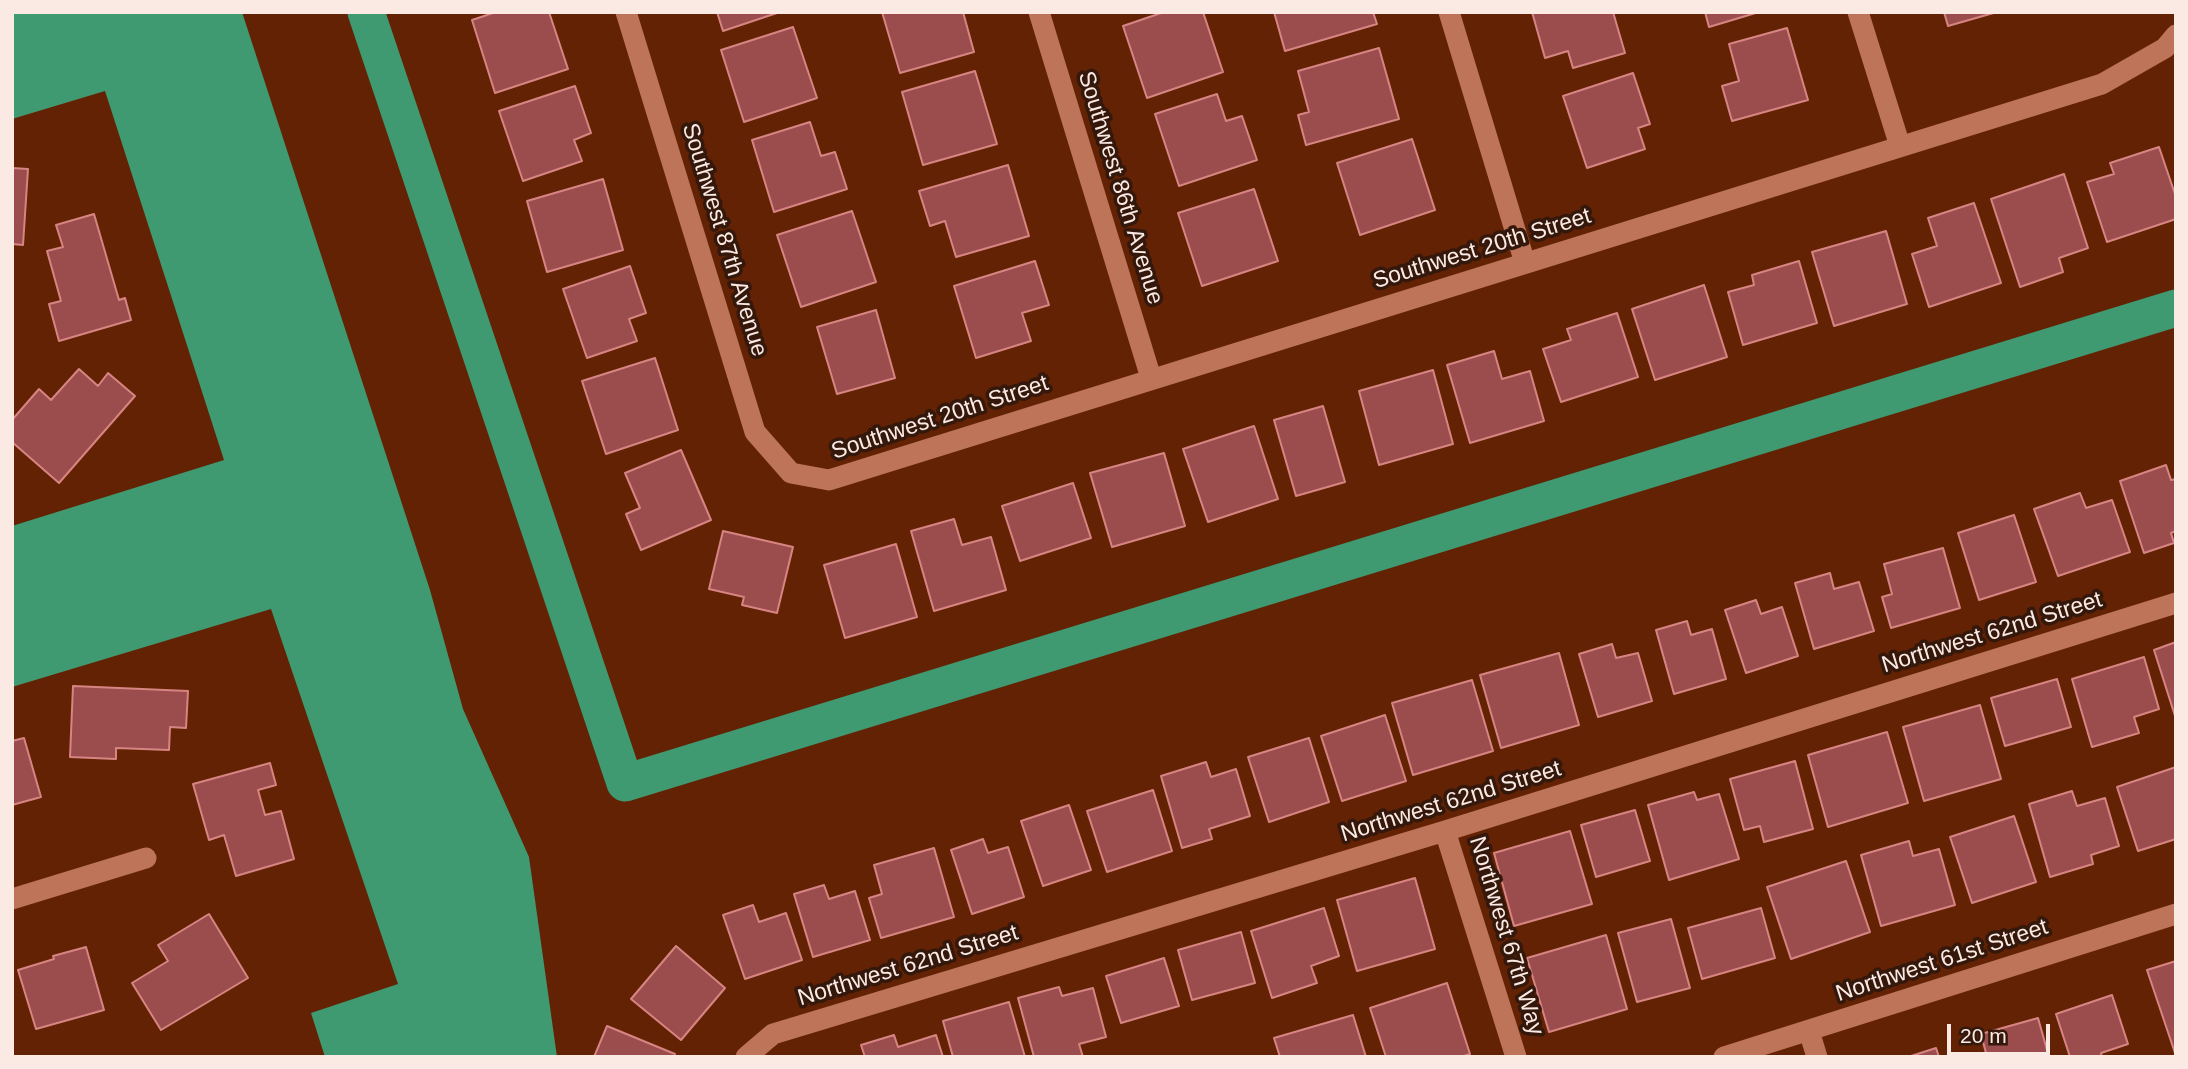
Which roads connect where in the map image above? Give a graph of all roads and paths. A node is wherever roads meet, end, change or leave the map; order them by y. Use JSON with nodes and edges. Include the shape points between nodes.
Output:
{"nodes":[{"id":1,"x":626,"y":12,"type":"edge"},
{"id":2,"x":1039,"y":12,"type":"edge"},
{"id":3,"x":1449,"y":12,"type":"edge"},
{"id":4,"x":1858,"y":12,"type":"edge"},
{"id":5,"x":2176,"y":35,"type":"edge"},
{"id":6,"x":1900,"y":146,"type":"junction"},
{"id":7,"x":1525,"y":263,"type":"junction"},
{"id":8,"x":1151,"y":378,"type":"junction"},
{"id":9,"x":791,"y":473,"type":"joint"},
{"id":10,"x":2176,"y":603,"type":"edge"},
{"id":11,"x":1445,"y":831,"type":"junction"},
{"id":12,"x":146,"y":858,"type":"dead end"},
{"id":13,"x":12,"y":899,"type":"edge"},
{"id":14,"x":2176,"y":914,"type":"edge"},
{"id":15,"x":1809,"y":1031,"type":"junction"},
{"id":16,"x":746,"y":1057,"type":"edge"},
{"id":17,"x":1516,"y":1057,"type":"edge"},
{"id":18,"x":1724,"y":1057,"type":"edge"},
{"id":19,"x":1817,"y":1057,"type":"edge"}],
"edges":[{"from":1,"to":9,"type":"street","name":"Southwest 87th Avenue","via":[[755,432]]},
{"from":2,"to":8,"type":"street","name":"Southwest 86th Avenue"},
{"from":3,"to":7,"type":"street"},
{"from":4,"to":6,"type":"street"},
{"from":5,"to":6,"type":"street","name":"Southwest 20th Street","via":[[2165,48],[2102,84]]},
{"from":6,"to":7,"type":"street","name":"Southwest 20th Street"},
{"from":7,"to":8,"type":"street","name":"Southwest 20th Street"},
{"from":8,"to":9,"type":"street","name":"Southwest 20th Street","via":[[829,480]]},
{"from":10,"to":11,"type":"street","name":"Northwest 62nd Street"},
{"from":11,"to":16,"type":"street","name":"Northwest 62nd Street","via":[[773,1034]]},
{"from":11,"to":17,"type":"street","name":"Northwest 67th Way"},
{"from":12,"to":13,"type":"street"},
{"from":14,"to":15,"type":"street","name":"Northwest 61st Street"},
{"from":15,"to":18,"type":"street","name":"Northwest 61st Street"},
{"from":15,"to":19,"type":"street"}]}
